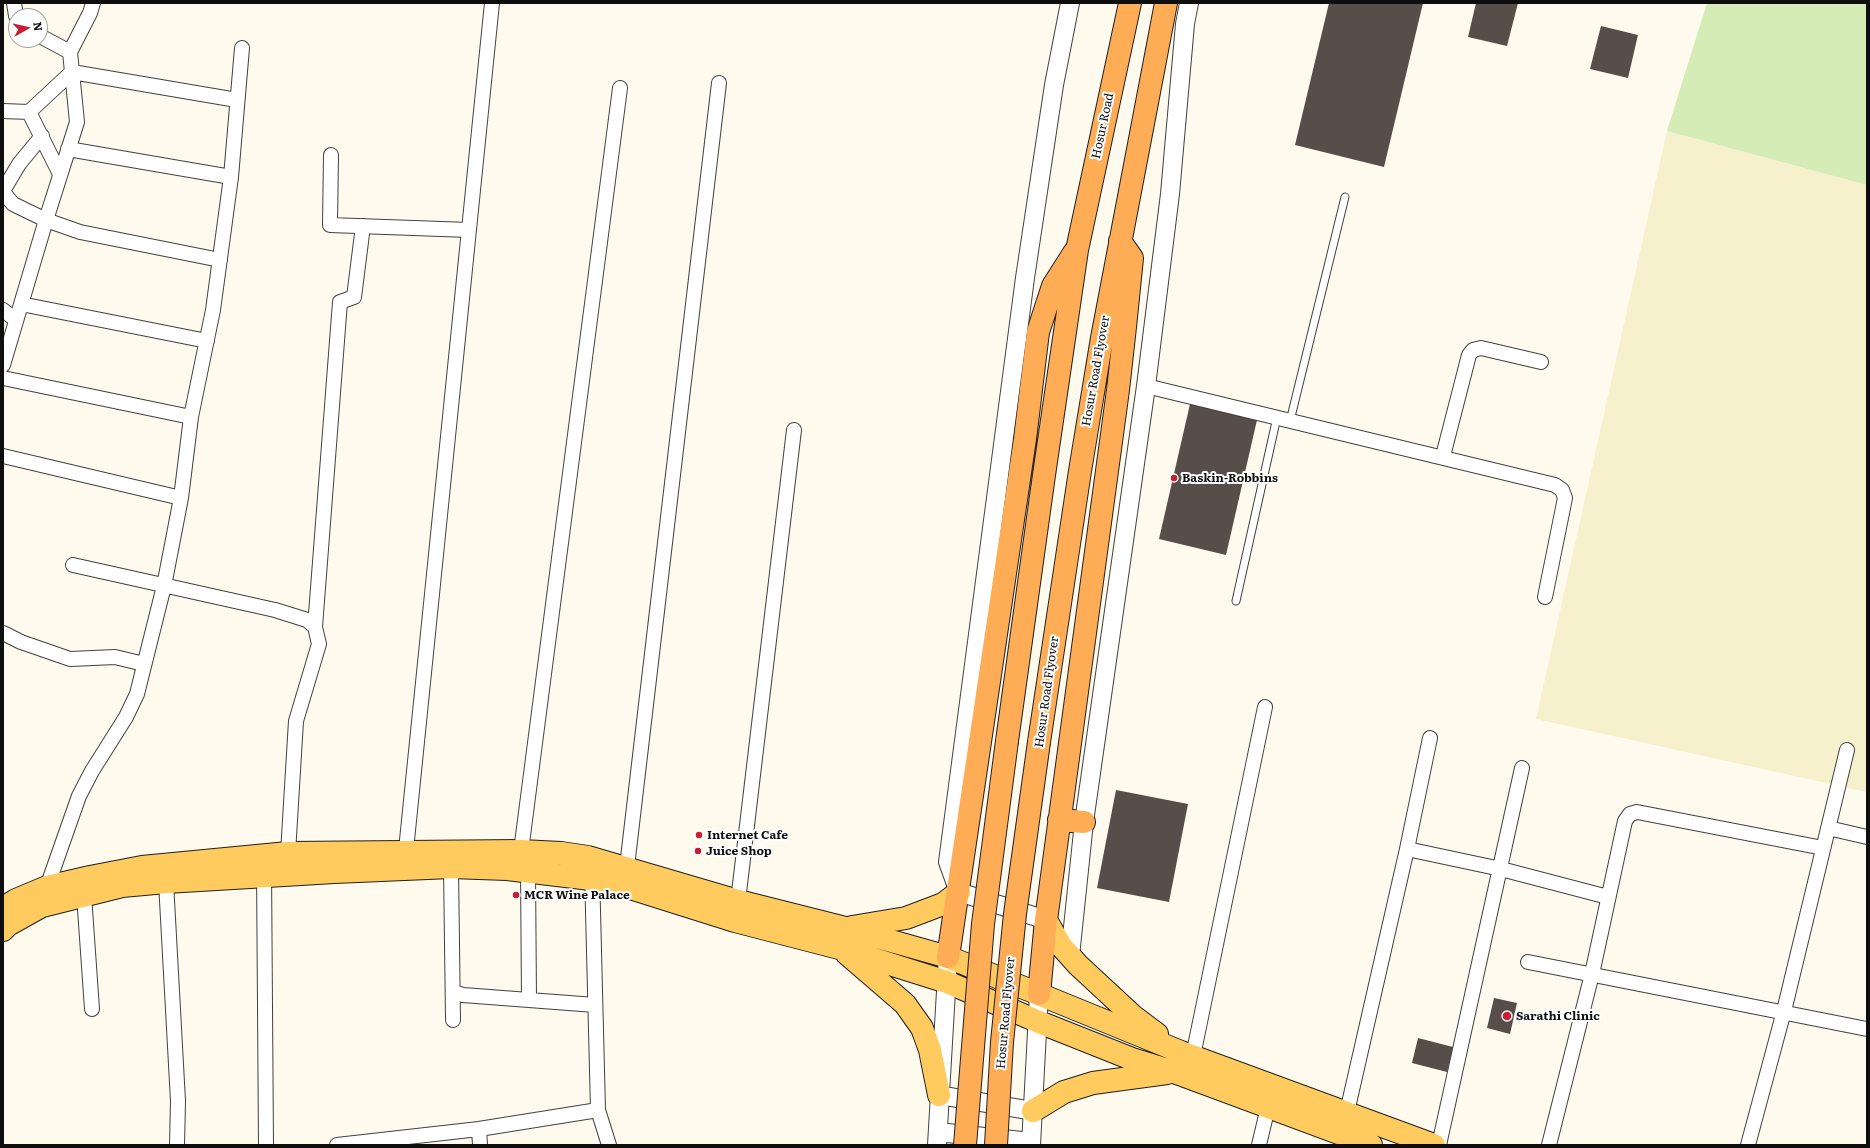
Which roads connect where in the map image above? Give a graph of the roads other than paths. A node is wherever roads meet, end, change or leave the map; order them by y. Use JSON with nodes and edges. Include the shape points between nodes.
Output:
{"nodes":[{"id":1,"x":93,"y":3,"type":"edge"},
{"id":2,"x":492,"y":3,"type":"edge"},
{"id":3,"x":1070,"y":3,"type":"edge"},
{"id":4,"x":1130,"y":3,"type":"edge"},
{"id":5,"x":1166,"y":3,"type":"edge"},
{"id":6,"x":1189,"y":3,"type":"edge"},
{"id":7,"x":48,"y":40,"type":"edge"},
{"id":8,"x":242,"y":48,"type":"dead end"},
{"id":9,"x":70,"y":52,"type":"junction"},
{"id":10,"x":72,"y":72,"type":"junction"},
{"id":11,"x":719,"y":83,"type":"dead end"},
{"id":12,"x":620,"y":88,"type":"dead end"},
{"id":13,"x":237,"y":100,"type":"junction"},
{"id":14,"x":3,"y":111,"type":"edge"},
{"id":15,"x":29,"y":112,"type":"junction"},
{"id":16,"x":42,"y":136,"type":"junction"},
{"id":17,"x":68,"y":149,"type":"junction"},
{"id":18,"x":331,"y":155,"type":"dead end"},
{"id":19,"x":60,"y":174,"type":"junction"},
{"id":20,"x":231,"y":177,"type":"junction"},
{"id":21,"x":3,"y":191,"type":"edge"},
{"id":22,"x":1345,"y":197,"type":"dead end"},
{"id":23,"x":46,"y":220,"type":"junction"},
{"id":24,"x":363,"y":226,"type":"junction"},
{"id":25,"x":469,"y":230,"type":"junction"},
{"id":26,"x":1120,"y":241,"type":"junction"},
{"id":27,"x":1077,"y":250,"type":"junction"},
{"id":28,"x":220,"y":260,"type":"junction"},
{"id":29,"x":21,"y":304,"type":"junction"},
{"id":30,"x":3,"y":310,"type":"edge"},
{"id":31,"x":16,"y":320,"type":"junction"},
{"id":32,"x":207,"y":341,"type":"junction"},
{"id":33,"x":1541,"y":362,"type":"dead end"},
{"id":34,"x":3,"y":365,"type":"edge"},
{"id":35,"x":3,"y":378,"type":"edge"},
{"id":36,"x":1146,"y":386,"type":"junction"},
{"id":37,"x":191,"y":417,"type":"junction"},
{"id":38,"x":1284,"y":419,"type":"junction"},
{"id":39,"x":794,"y":430,"type":"dead end"},
{"id":40,"x":3,"y":456,"type":"edge"},
{"id":41,"x":1443,"y":456,"type":"junction"},
{"id":42,"x":180,"y":498,"type":"junction"},
{"id":43,"x":73,"y":565,"type":"dead end"},
{"id":44,"x":164,"y":586,"type":"junction"},
{"id":45,"x":1545,"y":597,"type":"dead end"},
{"id":46,"x":1236,"y":601,"type":"dead end"},
{"id":47,"x":315,"y":627,"type":"junction"},
{"id":48,"x":3,"y":633,"type":"edge"},
{"id":49,"x":144,"y":664,"type":"junction"},
{"id":50,"x":1265,"y":707,"type":"dead end"},
{"id":51,"x":1430,"y":738,"type":"dead end"},
{"id":52,"x":1847,"y":750,"type":"dead end"},
{"id":53,"x":1522,"y":768,"type":"dead end"},
{"id":54,"x":1059,"y":820,"type":"junction"},
{"id":55,"x":1084,"y":822,"type":"junction"},
{"id":56,"x":1828,"y":828,"type":"junction"},
{"id":57,"x":1867,"y":837,"type":"edge"},
{"id":58,"x":1822,"y":848,"type":"junction"},
{"id":59,"x":1407,"y":849,"type":"junction"},
{"id":60,"x":521,"y":851,"type":"junction"},
{"id":61,"x":288,"y":854,"type":"junction"},
{"id":62,"x":405,"y":860,"type":"junction"},
{"id":63,"x":263,"y":866,"type":"junction"},
{"id":64,"x":451,"y":867,"type":"junction"},
{"id":65,"x":592,"y":869,"type":"junction"},
{"id":66,"x":1501,"y":869,"type":"junction"},
{"id":67,"x":528,"y":871,"type":"junction"},
{"id":68,"x":625,"y":878,"type":"junction"},
{"id":69,"x":166,"y":882,"type":"junction"},
{"id":70,"x":47,"y":887,"type":"junction"},
{"id":71,"x":959,"y":892,"type":"junction"},
{"id":72,"x":84,"y":894,"type":"junction"},
{"id":73,"x":1608,"y":897,"type":"junction"},
{"id":74,"x":738,"y":901,"type":"junction"},
{"id":75,"x":3,"y":908,"type":"edge"},
{"id":76,"x":1046,"y":920,"type":"junction"},
{"id":77,"x":3,"y":930,"type":"edge"},
{"id":78,"x":842,"y":938,"type":"junction"},
{"id":79,"x":1070,"y":956,"type":"junction"},
{"id":80,"x":948,"y":957,"type":"junction"},
{"id":81,"x":1528,"y":962,"type":"dead end"},
{"id":82,"x":1592,"y":974,"type":"junction"},
{"id":83,"x":947,"y":982,"type":"junction"},
{"id":84,"x":453,"y":992,"type":"junction"},
{"id":85,"x":1039,"y":994,"type":"junction"},
{"id":86,"x":529,"y":1000,"type":"junction"},
{"id":87,"x":595,"y":1005,"type":"junction"},
{"id":88,"x":92,"y":1009,"type":"dead end"},
{"id":89,"x":1784,"y":1011,"type":"junction"},
{"id":90,"x":453,"y":1020,"type":"dead end"},
{"id":91,"x":1039,"y":1022,"type":"junction"},
{"id":92,"x":1867,"y":1029,"type":"edge"},
{"id":93,"x":1187,"y":1054,"type":"junction"},
{"id":94,"x":1174,"y":1072,"type":"junction"},
{"id":95,"x":939,"y":1095,"type":"junction"},
{"id":96,"x":1268,"y":1107,"type":"junction"},
{"id":97,"x":598,"y":1110,"type":"junction"},
{"id":98,"x":1033,"y":1111,"type":"junction"},
{"id":99,"x":1347,"y":1112,"type":"junction"},
{"id":100,"x":479,"y":1130,"type":"junction"},
{"id":101,"x":937,"y":1139,"type":"edge"},
{"id":102,"x":1031,"y":1143,"type":"edge"},
{"id":103,"x":1364,"y":1144,"type":"edge"},
{"id":104,"x":177,"y":1145,"type":"edge"},
{"id":105,"x":266,"y":1145,"type":"edge"},
{"id":106,"x":337,"y":1145,"type":"edge"},
{"id":107,"x":480,"y":1145,"type":"edge"},
{"id":108,"x":609,"y":1145,"type":"edge"},
{"id":109,"x":964,"y":1145,"type":"edge"},
{"id":110,"x":996,"y":1145,"type":"edge"},
{"id":111,"x":1259,"y":1145,"type":"edge"},
{"id":112,"x":1434,"y":1145,"type":"edge"},
{"id":113,"x":1439,"y":1145,"type":"edge"},
{"id":114,"x":1549,"y":1145,"type":"edge"},
{"id":115,"x":1748,"y":1145,"type":"edge"}],
"edges":[{"from":1,"to":9,"type":"street"},
{"from":2,"to":25,"type":"street"},
{"from":3,"to":71,"type":"street","via":[[1054,86],[1026,270],[961,754],[948,862]]},
{"from":4,"to":27,"type":"highway","name":"Hosur Road"},
{"from":5,"to":26,"type":"highway"},
{"from":6,"to":36,"type":"street","via":[[1170,194]]},
{"from":7,"to":9,"type":"street"},
{"from":8,"to":13,"type":"street"},
{"from":9,"to":10,"type":"street"},
{"from":10,"to":13,"type":"street"},
{"from":10,"to":15,"type":"street"},
{"from":10,"to":17,"type":"street","via":[[77,122]]},
{"from":11,"to":68,"type":"street"},
{"from":12,"to":60,"type":"street"},
{"from":13,"to":20,"type":"street"},
{"from":14,"to":15,"type":"street"},
{"from":15,"to":16,"type":"street"},
{"from":16,"to":19,"type":"street"},
{"from":16,"to":21,"type":"street","via":[[19,164]]},
{"from":17,"to":19,"type":"street"},
{"from":17,"to":20,"type":"street"},
{"from":18,"to":24,"type":"street","via":[[330,224]]},
{"from":19,"to":23,"type":"street"},
{"from":20,"to":28,"type":"street"},
{"from":21,"to":23,"type":"street","via":[[13,204]]},
{"from":22,"to":38,"type":"lane"},
{"from":23,"to":28,"type":"street","via":[[80,232]]},
{"from":23,"to":29,"type":"street"},
{"from":24,"to":25,"type":"street"},
{"from":24,"to":47,"type":"street","via":[[354,297],[340,302]]},
{"from":25,"to":62,"type":"street"},
{"from":26,"to":54,"type":"highway","via":[[1132,258],[1124,335]]},
{"from":26,"to":110,"type":"highway","name":"Hosur Road Flyover","bridge":true,"via":[[1080,471],[1015,914],[1002,1042]]},
{"from":27,"to":71,"type":"highway","via":[[1053,286],[1038,332],[1025,439]]},
{"from":27,"to":109,"type":"highway","bridge":true,"via":[[983,924]]},
{"from":28,"to":32,"type":"street"},
{"from":29,"to":31,"type":"street"},
{"from":29,"to":32,"type":"street"},
{"from":30,"to":31,"type":"street"},
{"from":31,"to":34,"type":"street"},
{"from":32,"to":37,"type":"street"},
{"from":33,"to":41,"type":"street","via":[[1481,348],[1473,350],[1469,355]]},
{"from":35,"to":37,"type":"street"},
{"from":36,"to":38,"type":"street"},
{"from":36,"to":55,"type":"street"},
{"from":37,"to":42,"type":"street"},
{"from":38,"to":41,"type":"street"},
{"from":38,"to":46,"type":"lane"},
{"from":39,"to":74,"type":"street"},
{"from":40,"to":42,"type":"street"},
{"from":41,"to":45,"type":"street","via":[[1555,485],[1562,490],[1565,498]]},
{"from":42,"to":44,"type":"street"},
{"from":43,"to":44,"type":"street"},
{"from":44,"to":47,"type":"street","via":[[275,610],[307,620]]},
{"from":44,"to":49,"type":"street"},
{"from":47,"to":61,"type":"street","via":[[319,644],[296,722]]},
{"from":48,"to":49,"type":"street","via":[[70,659],[115,657]]},
{"from":49,"to":70,"type":"street","via":[[135,700],[79,796]]},
{"from":50,"to":93,"type":"street"},
{"from":51,"to":59,"type":"street"},
{"from":52,"to":56,"type":"street"},
{"from":53,"to":66,"type":"street"},
{"from":54,"to":55,"type":"highway"},
{"from":54,"to":76,"type":"highway"},
{"from":55,"to":79,"type":"street"},
{"from":56,"to":57,"type":"street"},
{"from":56,"to":58,"type":"street"},
{"from":58,"to":73,"type":"street","via":[[1637,812],[1630,814],[1625,821]]},
{"from":58,"to":89,"type":"street"},
{"from":59,"to":66,"type":"street"},
{"from":59,"to":99,"type":"street"},
{"from":60,"to":62,"type":"main road"},
{"from":60,"to":65,"type":"main road","via":[[561,854]]},
{"from":61,"to":62,"type":"main road"},
{"from":61,"to":63,"type":"main road"},
{"from":62,"to":63,"type":"main road","via":[[334,872]]},
{"from":62,"to":64,"type":"main road"},
{"from":63,"to":69,"type":"main road"},
{"from":63,"to":70,"type":"main road","via":[[142,867]]},
{"from":63,"to":105,"type":"street"},
{"from":64,"to":67,"type":"main road"},
{"from":64,"to":84,"type":"street"},
{"from":65,"to":67,"type":"main road"},
{"from":65,"to":68,"type":"main road"},
{"from":65,"to":87,"type":"street"},
{"from":66,"to":73,"type":"street"},
{"from":66,"to":113,"type":"street"},
{"from":67,"to":86,"type":"street"},
{"from":68,"to":74,"type":"main road"},
{"from":68,"to":78,"type":"main road","via":[[735,921]]},
{"from":69,"to":72,"type":"main road","via":[[122,886]]},
{"from":69,"to":104,"type":"street","via":[[178,1101]]},
{"from":70,"to":75,"type":"main road"},
{"from":71,"to":76,"type":"street"},
{"from":71,"to":78,"type":"main road","via":[[943,904]]},
{"from":71,"to":80,"type":"highway"},
{"from":72,"to":77,"type":"main road","via":[[42,906]]},
{"from":72,"to":88,"type":"street"},
{"from":73,"to":82,"type":"street"},
{"from":74,"to":78,"type":"main road"},
{"from":76,"to":79,"type":"main road"},
{"from":76,"to":85,"type":"highway"},
{"from":78,"to":80,"type":"main road"},
{"from":78,"to":83,"type":"main road"},
{"from":78,"to":95,"type":"main road","via":[[905,1004],[922,1028],[930,1050]]},
{"from":79,"to":93,"type":"main road","via":[[1133,1016]]},
{"from":80,"to":83,"type":"street"},
{"from":80,"to":85,"type":"main road"},
{"from":81,"to":82,"type":"street"},
{"from":82,"to":89,"type":"street"},
{"from":82,"to":114,"type":"street"},
{"from":83,"to":91,"type":"main road"},
{"from":83,"to":95,"type":"street"},
{"from":84,"to":86,"type":"street"},
{"from":84,"to":90,"type":"street"},
{"from":85,"to":91,"type":"street"},
{"from":85,"to":93,"type":"main road"},
{"from":86,"to":87,"type":"street"},
{"from":87,"to":97,"type":"street"},
{"from":89,"to":92,"type":"street"},
{"from":89,"to":115,"type":"street"},
{"from":91,"to":94,"type":"main road","via":[[1132,1059]]},
{"from":91,"to":98,"type":"street"},
{"from":93,"to":99,"type":"main road"},
{"from":94,"to":96,"type":"main road"},
{"from":94,"to":98,"type":"main road","via":[[1093,1083],[1064,1092]]},
{"from":95,"to":98,"type":"street"},
{"from":95,"to":101,"type":"street"},
{"from":96,"to":103,"type":"main road"},
{"from":96,"to":111,"type":"street"},
{"from":97,"to":100,"type":"street"},
{"from":97,"to":108,"type":"street"},
{"from":98,"to":102,"type":"street"},
{"from":99,"to":112,"type":"main road"},
{"from":100,"to":106,"type":"street"},
{"from":100,"to":107,"type":"street"},
{"from":101,"to":102,"type":"street"}]}
